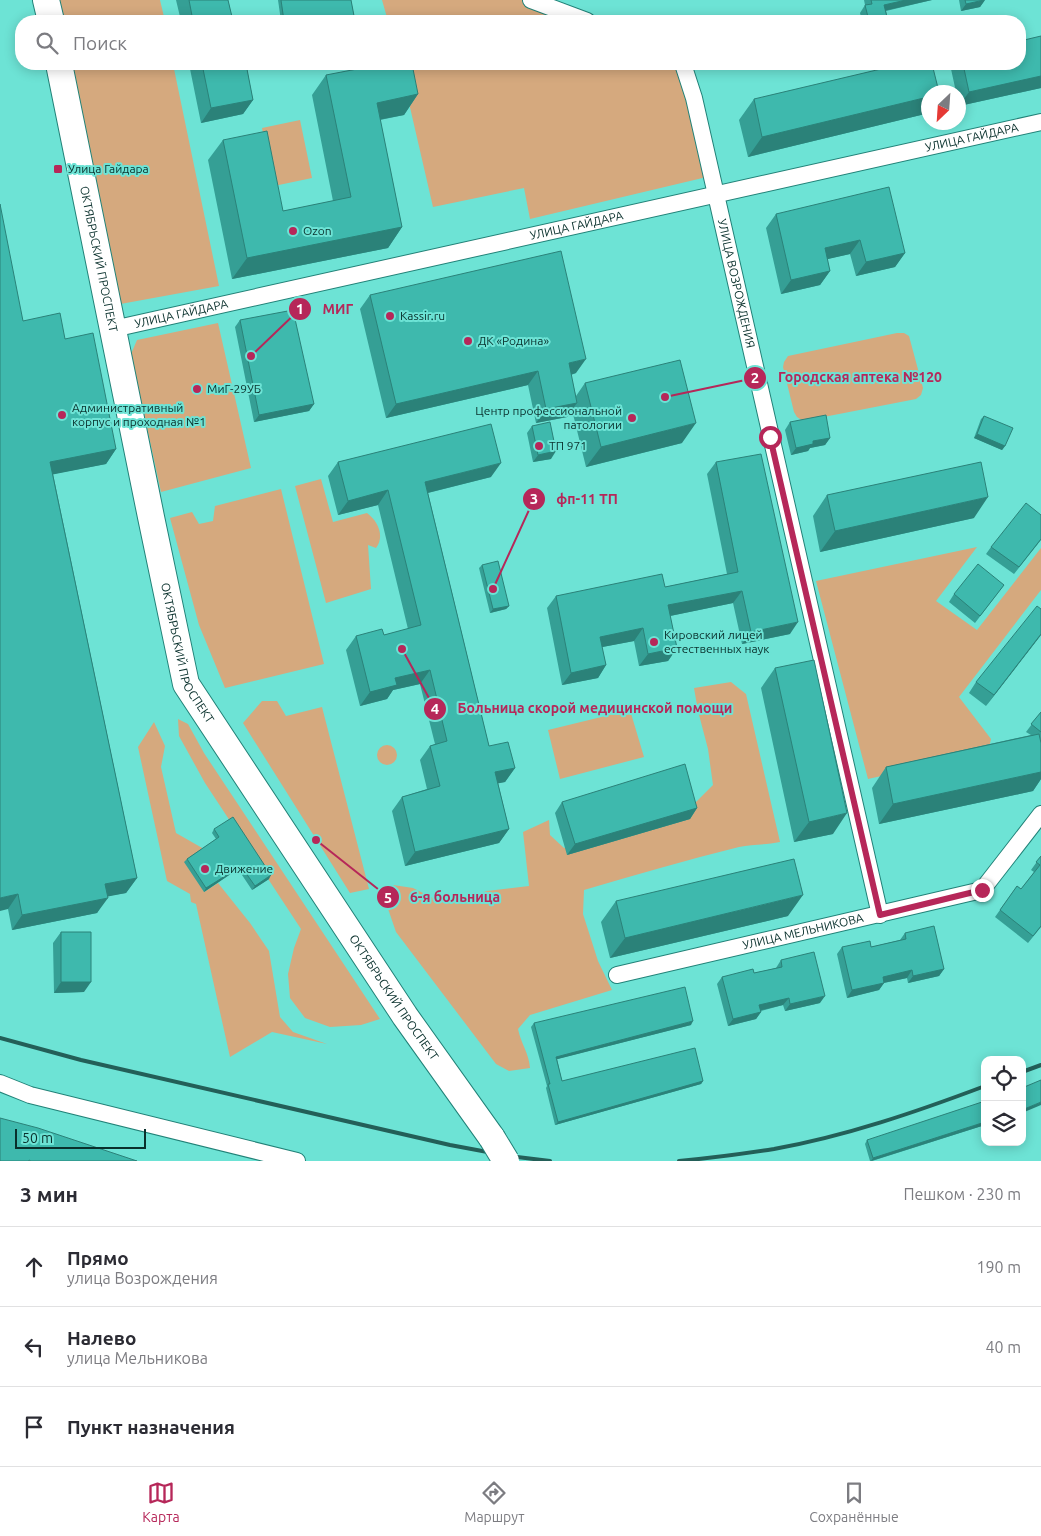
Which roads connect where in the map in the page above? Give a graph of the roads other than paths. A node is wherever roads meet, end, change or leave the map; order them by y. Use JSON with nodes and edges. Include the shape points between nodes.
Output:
{"nodes":[{"id":1,"x":46,"y":0,"type":"edge"},
{"id":2,"x":533,"y":0,"type":"edge"},
{"id":3,"x":50,"y":15,"type":"edge"},
{"id":4,"x":572,"y":15,"type":"edge"},
{"id":5,"x":60,"y":70,"type":"edge"},
{"id":6,"x":685,"y":70,"type":"edge"},
{"id":7,"x":1041,"y":122,"type":"edge"},
{"id":8,"x":716,"y":195,"type":"junction"},
{"id":9,"x":114,"y":329,"type":"junction"},
{"id":10,"x":1041,"y":814,"type":"edge"},
{"id":11,"x":880,"y":915,"type":"junction"},
{"id":12,"x":618,"y":975,"type":"dead end"},
{"id":13,"x":0,"y":1083,"type":"edge"},
{"id":14,"x":297,"y":1161,"type":"edge"},
{"id":15,"x":506,"y":1161,"type":"edge"}],
"edges":[{"from":1,"to":3,"type":"main road"},
{"from":2,"to":4,"type":"street"},
{"from":5,"to":9,"type":"main road","name":"ОКТЯБРЬСКИЙ ПРОСПЕКТ"},
{"from":6,"to":8,"type":"street","name":"УЛИЦА ВОЗРОЖДЕНИЯ"},
{"from":7,"to":8,"type":"street","name":"УЛИЦА ГАЙДАРА"},
{"from":8,"to":9,"type":"street","name":"УЛИЦА ГАЙДАРА"},
{"from":8,"to":11,"type":"street","name":"УЛИЦА ВОЗРОЖДЕНИЯ"},
{"from":9,"to":15,"type":"main road","name":"ОКТЯБРЬСКИЙ ПРОСПЕКТ","bridge":true,"via":[[186,684],[405,1016]]},
{"from":10,"to":11,"type":"street","name":"УЛИЦА МЕЛЬНИКОВА","via":[[982,890]]},
{"from":11,"to":12,"type":"street","name":"УЛИЦА МЕЛЬНИКОВА"},
{"from":13,"to":14,"type":"street","via":[[30,1095]]}]}
